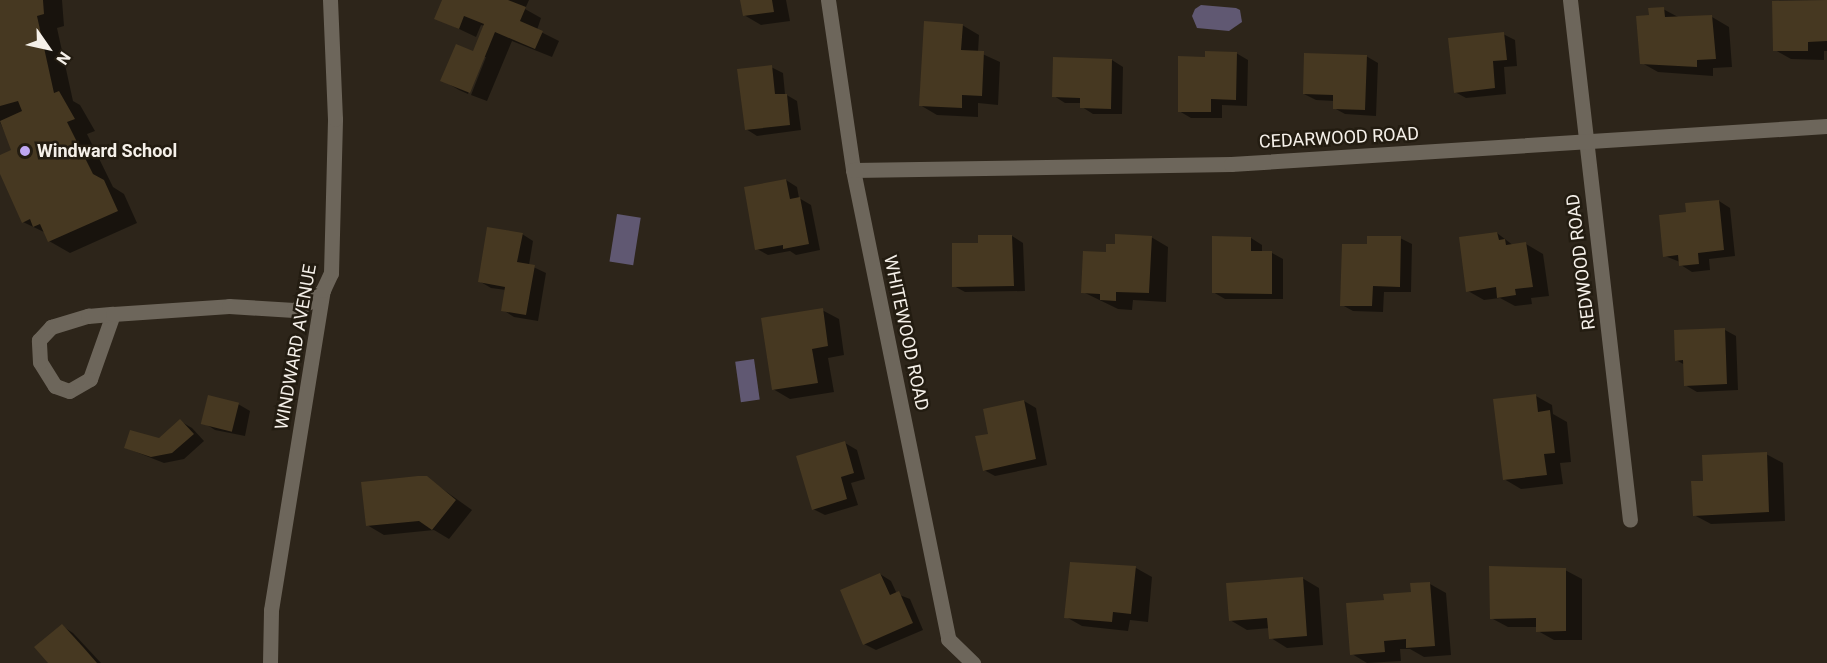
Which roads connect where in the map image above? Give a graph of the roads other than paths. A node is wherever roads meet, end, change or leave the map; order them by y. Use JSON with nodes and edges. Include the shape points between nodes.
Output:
{"nodes":[{"id":1,"x":330,"y":0,"type":"edge"},
{"id":2,"x":828,"y":0,"type":"edge"},
{"id":3,"x":1570,"y":0,"type":"edge"},
{"id":4,"x":1827,"y":126,"type":"edge"},
{"id":5,"x":1586,"y":144,"type":"junction"},
{"id":6,"x":853,"y":170,"type":"junction"},
{"id":7,"x":323,"y":290,"type":"junction"},
{"id":8,"x":113,"y":314,"type":"junction"},
{"id":9,"x":1630,"y":520,"type":"dead end"},
{"id":10,"x":270,"y":663,"type":"edge"},
{"id":11,"x":973,"y":663,"type":"edge"}],
"edges":[{"from":1,"to":7,"type":"street","name":"WINDWARD AVENUE","via":[[335,119],[331,273]]},
{"from":2,"to":6,"type":"street","name":"WHITEWOOD ROAD"},
{"from":3,"to":5,"type":"street","name":"REDWOOD ROAD"},
{"from":4,"to":5,"type":"street","name":"CEDARWOOD ROAD"},
{"from":5,"to":6,"type":"street","name":"CEDARWOOD ROAD","via":[[1231,164]]},
{"from":5,"to":9,"type":"street","name":"REDWOOD ROAD"},
{"from":6,"to":11,"type":"street","name":"WHITEWOOD ROAD","via":[[948,639]]},
{"from":7,"to":8,"type":"street","via":[[294,310],[229,306]]},
{"from":7,"to":10,"type":"street","name":"WINDWARD AVENUE","via":[[271,610]]},
{"from":8,"to":8,"type":"street","via":[[90,379],[69,391],[55,386],[40,362],[39,340],[51,327],[88,316]]}]}
